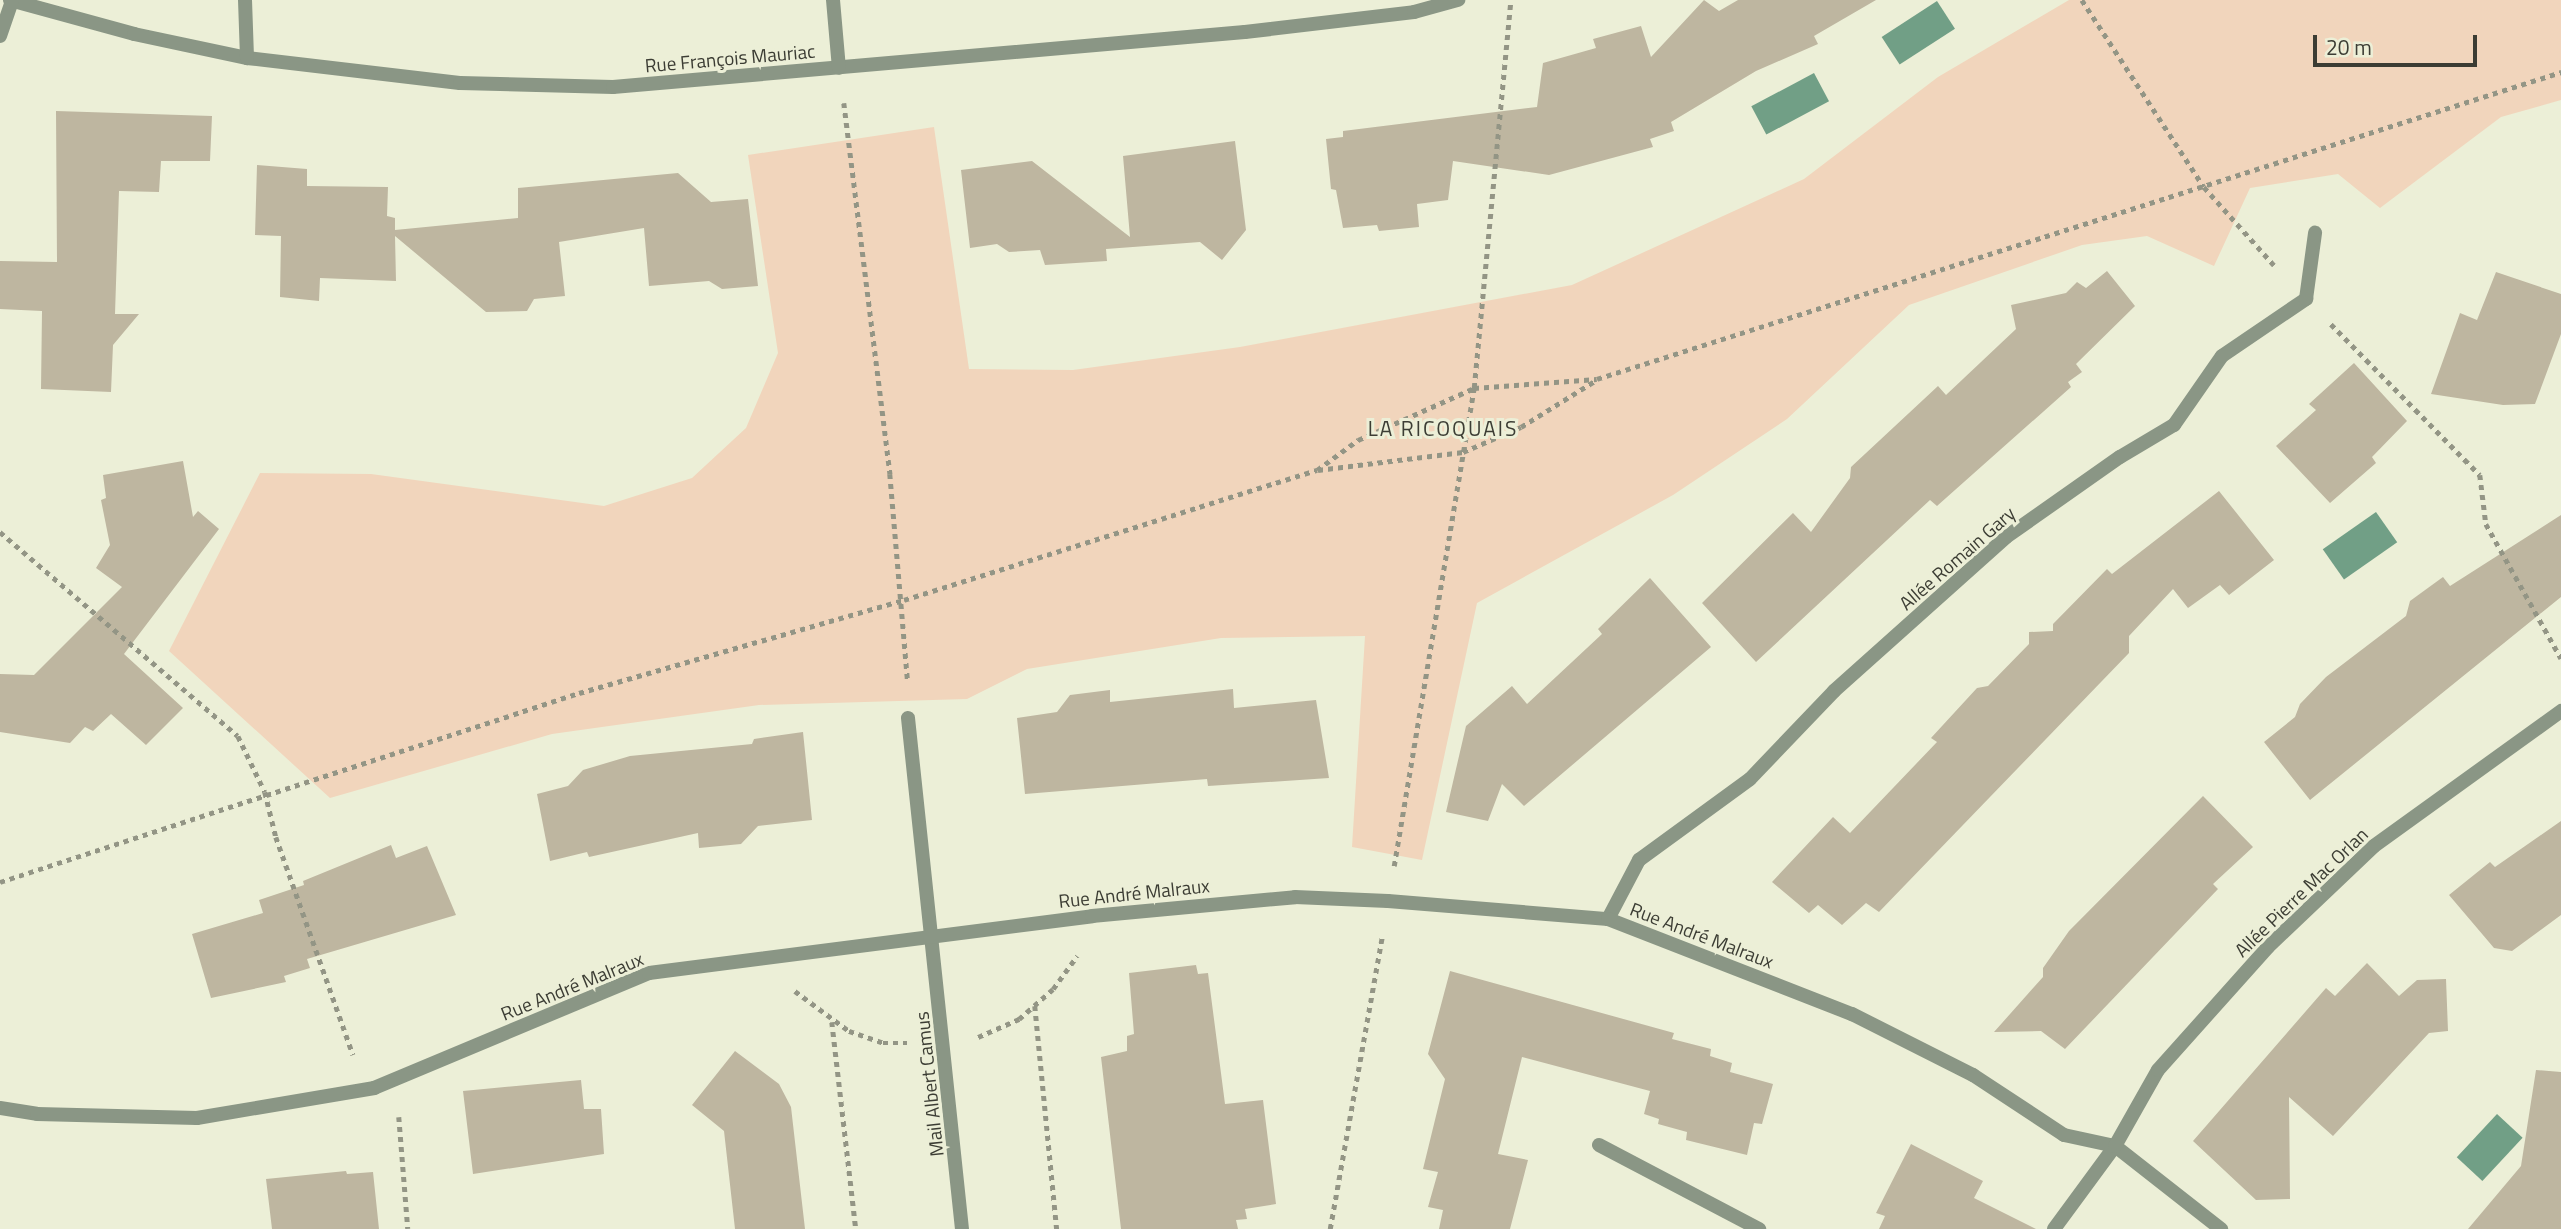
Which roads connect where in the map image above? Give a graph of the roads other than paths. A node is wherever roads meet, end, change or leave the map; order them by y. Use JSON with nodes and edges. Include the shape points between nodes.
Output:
{"nodes":[{"id":1,"x":11,"y":0,"type":"edge"},
{"id":2,"x":245,"y":0,"type":"edge"},
{"id":3,"x":833,"y":0,"type":"edge"},
{"id":4,"x":1458,"y":0,"type":"edge"},
{"id":5,"x":1413,"y":6,"type":"edge"},
{"id":6,"x":0,"y":36,"type":"edge"},
{"id":7,"x":247,"y":58,"type":"junction"},
{"id":8,"x":839,"y":68,"type":"junction"},
{"id":9,"x":2315,"y":233,"type":"dead end"},
{"id":10,"x":2561,"y":711,"type":"edge"},
{"id":11,"x":908,"y":718,"type":"road end"},
{"id":12,"x":1608,"y":919,"type":"junction"},
{"id":13,"x":932,"y":935,"type":"junction"},
{"id":14,"x":0,"y":1108,"type":"edge"},
{"id":15,"x":1599,"y":1145,"type":"dead end"},
{"id":16,"x":2115,"y":1146,"type":"junction"},
{"id":17,"x":962,"y":1229,"type":"edge"},
{"id":18,"x":1759,"y":1229,"type":"edge"},
{"id":19,"x":2054,"y":1229,"type":"edge"},
{"id":20,"x":2221,"y":1229,"type":"edge"}],
"edges":[{"from":1,"to":6,"type":"street"},
{"from":1,"to":7,"type":"street","name":"Rue François Mauriac","via":[[134,34]]},
{"from":2,"to":7,"type":"street"},
{"from":3,"to":8,"type":"street"},
{"from":4,"to":5,"type":"street","name":"Rue François Mauriac"},
{"from":5,"to":8,"type":"street","name":"Rue François Mauriac"},
{"from":7,"to":8,"type":"street","name":"Rue François Mauriac","via":[[460,83],[613,87]]},
{"from":9,"to":12,"type":"street","name":"Allée Romain Gary","via":[[2306,299],[2222,356],[2174,425],[2120,457],[2007,537],[1834,691],[1751,779],[1639,860]]},
{"from":10,"to":16,"type":"street","name":"Allée Pierre Mac Orlan","via":[[2374,846],[2267,947],[2158,1070]]},
{"from":11,"to":13,"type":"street","name":"Mail Albert Camus"},
{"from":12,"to":13,"type":"street","name":"Rue André Malraux","via":[[1295,897]]},
{"from":12,"to":16,"type":"street","name":"Rue André Malraux","via":[[1852,1014],[1973,1075],[2064,1135]]},
{"from":13,"to":14,"type":"street","name":"Rue André Malraux","via":[[649,973],[374,1088],[197,1118],[37,1114]]},
{"from":13,"to":17,"type":"street","name":"Mail Albert Camus"},
{"from":15,"to":18,"type":"street"},
{"from":16,"to":19,"type":"street","name":"Allée Pierre Mac Orlan"},
{"from":16,"to":20,"type":"street","name":"Rue André Malraux"}]}
